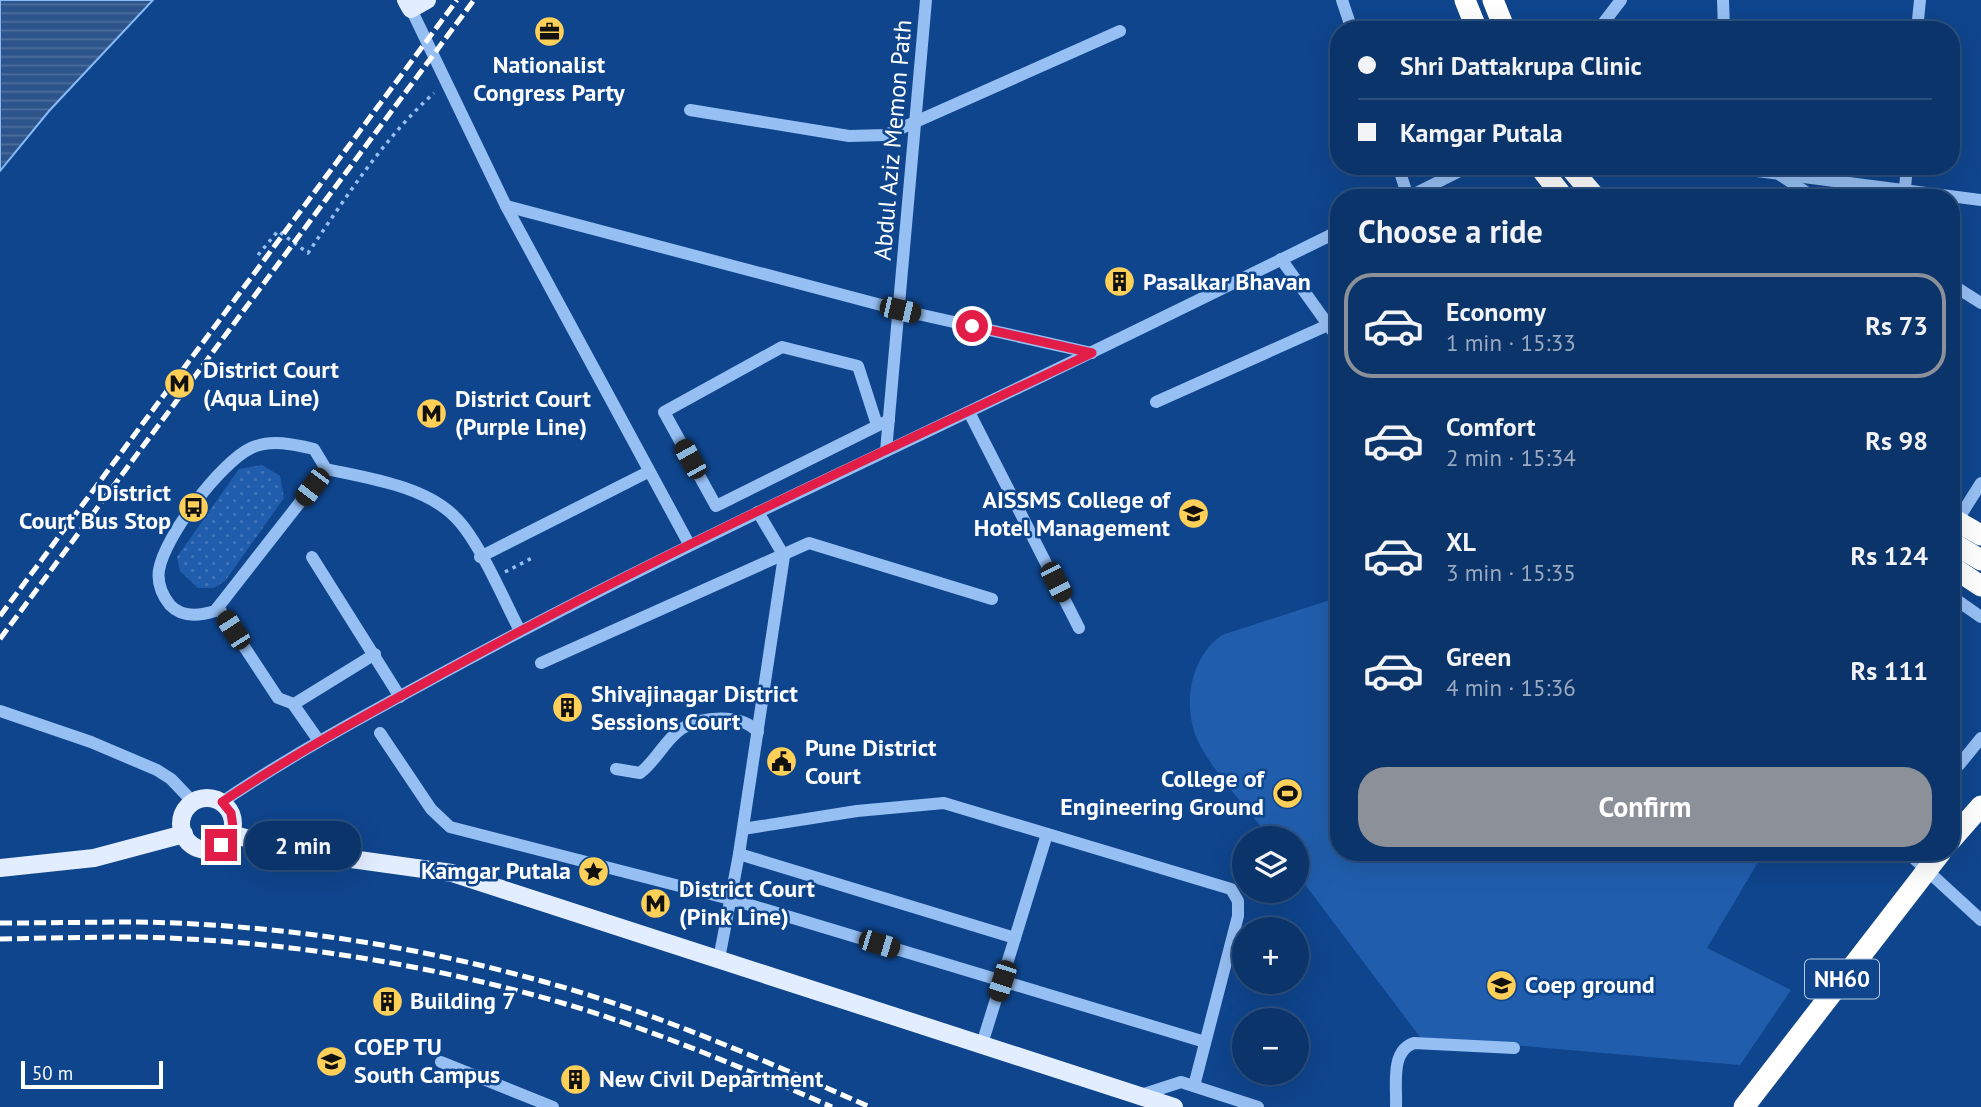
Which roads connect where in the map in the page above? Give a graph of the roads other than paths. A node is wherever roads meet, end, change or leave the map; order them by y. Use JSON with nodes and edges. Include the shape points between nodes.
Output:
{"nodes":[{"id":1,"x":926,"y":0,"type":"edge"},
{"id":2,"x":1342,"y":0,"type":"edge"},
{"id":3,"x":1465,"y":0,"type":"edge"},
{"id":4,"x":1493,"y":0,"type":"edge"},
{"id":5,"x":1622,"y":0,"type":"edge"},
{"id":6,"x":1723,"y":0,"type":"edge"},
{"id":7,"x":1920,"y":0,"type":"edge"},
{"id":8,"x":415,"y":3,"type":"edge"},
{"id":9,"x":1349,"y":21,"type":"edge"},
{"id":10,"x":1473,"y":21,"type":"edge"},
{"id":11,"x":1501,"y":21,"type":"edge"},
{"id":12,"x":1605,"y":21,"type":"edge"},
{"id":13,"x":1724,"y":21,"type":"edge"},
{"id":14,"x":1918,"y":21,"type":"edge"},
{"id":15,"x":1120,"y":31,"type":"dead end"},
{"id":16,"x":690,"y":110,"type":"dead end"},
{"id":17,"x":916,"y":123,"type":"junction"},
{"id":18,"x":1452,"y":175,"type":"edge"},
{"id":19,"x":1546,"y":175,"type":"edge"},
{"id":20,"x":1577,"y":175,"type":"edge"},
{"id":21,"x":1779,"y":175,"type":"edge"},
{"id":22,"x":1786,"y":175,"type":"edge"},
{"id":23,"x":1906,"y":175,"type":"edge"},
{"id":24,"x":1905,"y":188,"type":"junction"},
{"id":25,"x":1423,"y":189,"type":"edge"},
{"id":26,"x":1557,"y":189,"type":"edge"},
{"id":27,"x":1588,"y":189,"type":"edge"},
{"id":28,"x":1801,"y":189,"type":"edge"},
{"id":29,"x":1911,"y":189,"type":"edge"},
{"id":30,"x":1960,"y":197,"type":"edge"},
{"id":31,"x":1981,"y":200,"type":"edge"},
{"id":32,"x":506,"y":206,"type":"junction"},
{"id":33,"x":1330,"y":235,"type":"edge"},
{"id":34,"x":1282,"y":259,"type":"junction"},
{"id":35,"x":1960,"y":290,"type":"edge"},
{"id":36,"x":1981,"y":303,"type":"edge"},
{"id":37,"x":900,"y":310,"type":"junction"},
{"id":38,"x":1328,"y":325,"type":"junction"},
{"id":39,"x":1330,"y":328,"type":"edge"},
{"id":40,"x":1092,"y":353,"type":"junction"},
{"id":41,"x":1156,"y":402,"type":"dead end"},
{"id":42,"x":969,"y":412,"type":"junction"},
{"id":43,"x":883,"y":422,"type":"junction"},
{"id":44,"x":886,"y":452,"type":"junction"},
{"id":45,"x":326,"y":469,"type":"junction"},
{"id":46,"x":648,"y":472,"type":"junction"},
{"id":47,"x":1981,"y":483,"type":"edge"},
{"id":48,"x":758,"y":512,"type":"junction"},
{"id":49,"x":1960,"y":516,"type":"edge"},
{"id":50,"x":1960,"y":529,"type":"edge"},
{"id":51,"x":1960,"y":535,"type":"edge"},
{"id":52,"x":1981,"y":536,"type":"edge"},
{"id":53,"x":689,"y":544,"type":"junction"},
{"id":54,"x":785,"y":556,"type":"junction"},
{"id":55,"x":312,"y":557,"type":"dead end"},
{"id":56,"x":480,"y":557,"type":"junction"},
{"id":57,"x":1981,"y":560,"type":"edge"},
{"id":58,"x":1960,"y":572,"type":"edge"},
{"id":59,"x":1981,"y":586,"type":"edge"},
{"id":60,"x":992,"y":600,"type":"dead end"},
{"id":61,"x":1960,"y":602,"type":"edge"},
{"id":62,"x":218,"y":607,"type":"junction"},
{"id":63,"x":1981,"y":617,"type":"edge"},
{"id":64,"x":1079,"y":628,"type":"dead end"},
{"id":65,"x":520,"y":631,"type":"junction"},
{"id":66,"x":375,"y":654,"type":"junction"},
{"id":67,"x":541,"y":663,"type":"dead end"},
{"id":68,"x":400,"y":697,"type":"junction"},
{"id":69,"x":293,"y":704,"type":"junction"},
{"id":70,"x":0,"y":711,"type":"edge"},
{"id":71,"x":758,"y":732,"type":"junction"},
{"id":72,"x":380,"y":733,"type":"dead end"},
{"id":73,"x":1981,"y":738,"type":"edge"},
{"id":74,"x":319,"y":741,"type":"junction"},
{"id":75,"x":1960,"y":764,"type":"edge"},
{"id":76,"x":616,"y":769,"type":"dead end"},
{"id":77,"x":193,"y":802,"type":"junction"},
{"id":78,"x":222,"y":802,"type":"junction"},
{"id":79,"x":1981,"y":806,"type":"edge"},
{"id":80,"x":743,"y":830,"type":"junction"},
{"id":81,"x":1960,"y":830,"type":"edge"},
{"id":82,"x":184,"y":834,"type":"junction"},
{"id":83,"x":231,"y":834,"type":"junction"},
{"id":84,"x":1047,"y":834,"type":"junction"},
{"id":85,"x":739,"y":854,"type":"junction"},
{"id":86,"x":1916,"y":861,"type":"edge"},
{"id":87,"x":1934,"y":861,"type":"edge"},
{"id":88,"x":0,"y":868,"type":"edge"},
{"id":89,"x":1926,"y":870,"type":"junction"},
{"id":90,"x":730,"y":899,"type":"junction"},
{"id":91,"x":1981,"y":920,"type":"edge"},
{"id":92,"x":1015,"y":938,"type":"junction"},
{"id":93,"x":719,"y":959,"type":"junction"},
{"id":94,"x":1002,"y":981,"type":"junction"},
{"id":95,"x":1205,"y":1042,"type":"junction"},
{"id":96,"x":982,"y":1044,"type":"junction"},
{"id":97,"x":1514,"y":1048,"type":"dead end"},
{"id":98,"x":441,"y":1062,"type":"dead end"},
{"id":99,"x":1194,"y":1086,"type":"junction"},
{"id":100,"x":1147,"y":1101,"type":"edge"},
{"id":101,"x":553,"y":1107,"type":"edge"},
{"id":102,"x":1174,"y":1107,"type":"edge"},
{"id":103,"x":1258,"y":1107,"type":"edge"},
{"id":104,"x":1396,"y":1107,"type":"edge"},
{"id":105,"x":1744,"y":1107,"type":"edge"}],
"edges":[{"from":1,"to":17,"type":"street","name":"Abdul Aziz Memon Path"},
{"from":2,"to":9,"type":"street"},
{"from":3,"to":10,"type":"highway"},
{"from":4,"to":11,"type":"highway"},
{"from":5,"to":12,"type":"street"},
{"from":6,"to":13,"type":"street"},
{"from":7,"to":14,"type":"street"},
{"from":8,"to":32,"type":"street","via":[[446,83]]},
{"from":15,"to":17,"type":"street"},
{"from":16,"to":17,"type":"street","via":[[849,136],[886,135]]},
{"from":17,"to":37,"type":"street","name":"Abdul Aziz Memon Path"},
{"from":18,"to":25,"type":"street"},
{"from":19,"to":26,"type":"highway"},
{"from":20,"to":27,"type":"highway"},
{"from":21,"to":28,"type":"street"},
{"from":22,"to":24,"type":"street"},
{"from":23,"to":24,"type":"street"},
{"from":24,"to":29,"type":"street"},
{"from":30,"to":31,"type":"street"},
{"from":32,"to":37,"type":"street"},
{"from":32,"to":46,"type":"street"},
{"from":33,"to":34,"type":"street"},
{"from":34,"to":38,"type":"street"},
{"from":34,"to":40,"type":"street"},
{"from":35,"to":36,"type":"street"},
{"from":37,"to":40,"type":"street"},
{"from":37,"to":43,"type":"street","name":"Abdul Aziz Memon Path"},
{"from":38,"to":39,"type":"street"},
{"from":38,"to":41,"type":"street"},
{"from":40,"to":42,"type":"street"},
{"from":42,"to":44,"type":"street"},
{"from":42,"to":64,"type":"street"},
{"from":43,"to":43,"type":"street","via":[[716,506],[664,412],[782,347],[858,366]]},
{"from":43,"to":44,"type":"street","name":"Abdul Aziz Memon Path"},
{"from":44,"to":48,"type":"street"},
{"from":45,"to":56,"type":"street","via":[[419,495],[449,511],[474,541]]},
{"from":45,"to":62,"type":"street"},
{"from":45,"to":62,"type":"street","via":[[313,449],[273,443],[234,458],[208,487],[174,535],[158,573],[161,593],[186,615],[203,615]]},
{"from":46,"to":53,"type":"street"},
{"from":46,"to":56,"type":"street"},
{"from":47,"to":49,"type":"street"},
{"from":48,"to":53,"type":"street"},
{"from":48,"to":54,"type":"street"},
{"from":50,"to":52,"type":"highway"},
{"from":51,"to":57,"type":"highway"},
{"from":53,"to":65,"type":"street"},
{"from":54,"to":60,"type":"street","via":[[809,543]]},
{"from":54,"to":67,"type":"street"},
{"from":54,"to":71,"type":"street"},
{"from":55,"to":66,"type":"street"},
{"from":56,"to":65,"type":"street"},
{"from":58,"to":59,"type":"highway"},
{"from":61,"to":63,"type":"street"},
{"from":62,"to":69,"type":"street","via":[[278,698]]},
{"from":65,"to":68,"type":"street"},
{"from":66,"to":68,"type":"street"},
{"from":66,"to":69,"type":"street"},
{"from":68,"to":74,"type":"street"},
{"from":69,"to":74,"type":"street"},
{"from":70,"to":77,"type":"street","via":[[157,770]]},
{"from":71,"to":76,"type":"street","via":[[749,723],[701,722],[682,729],[640,773]]},
{"from":71,"to":80,"type":"street"},
{"from":72,"to":90,"type":"street","via":[[431,808],[450,827]]},
{"from":73,"to":75,"type":"street"},
{"from":74,"to":78,"type":"street"},
{"from":77,"to":78,"type":"main road","via":[[207,798]]},
{"from":77,"to":82,"type":"main road","via":[[184,813]]},
{"from":78,"to":83,"type":"main road","via":[[233,820]]},
{"from":79,"to":81,"type":"highway"},
{"from":80,"to":84,"type":"street","via":[[857,811],[944,803]]},
{"from":80,"to":85,"type":"street"},
{"from":82,"to":83,"type":"main road","via":[[193,845],[207,849],[221,845]]},
{"from":82,"to":88,"type":"main road","via":[[94,858]]},
{"from":83,"to":93,"type":"main road","via":[[293,851],[452,873]]},
{"from":84,"to":92,"type":"street"},
{"from":84,"to":95,"type":"street","via":[[1231,889],[1238,901],[1238,916]]},
{"from":85,"to":90,"type":"street"},
{"from":85,"to":92,"type":"street"},
{"from":86,"to":89,"type":"street"},
{"from":87,"to":89,"type":"highway","number":"NH60"},
{"from":89,"to":91,"type":"street"},
{"from":89,"to":105,"type":"highway","number":"NH60"},
{"from":90,"to":93,"type":"street"},
{"from":90,"to":94,"type":"street"},
{"from":92,"to":94,"type":"street"},
{"from":93,"to":96,"type":"main road"},
{"from":94,"to":95,"type":"street"},
{"from":94,"to":96,"type":"street"},
{"from":95,"to":99,"type":"street"},
{"from":96,"to":100,"type":"main road"},
{"from":97,"to":104,"type":"street","via":[[1403,1046],[1398,1055]]},
{"from":98,"to":101,"type":"street"},
{"from":99,"to":100,"type":"street","via":[[1181,1082]]},
{"from":99,"to":103,"type":"street"},
{"from":100,"to":102,"type":"main road"}]}
